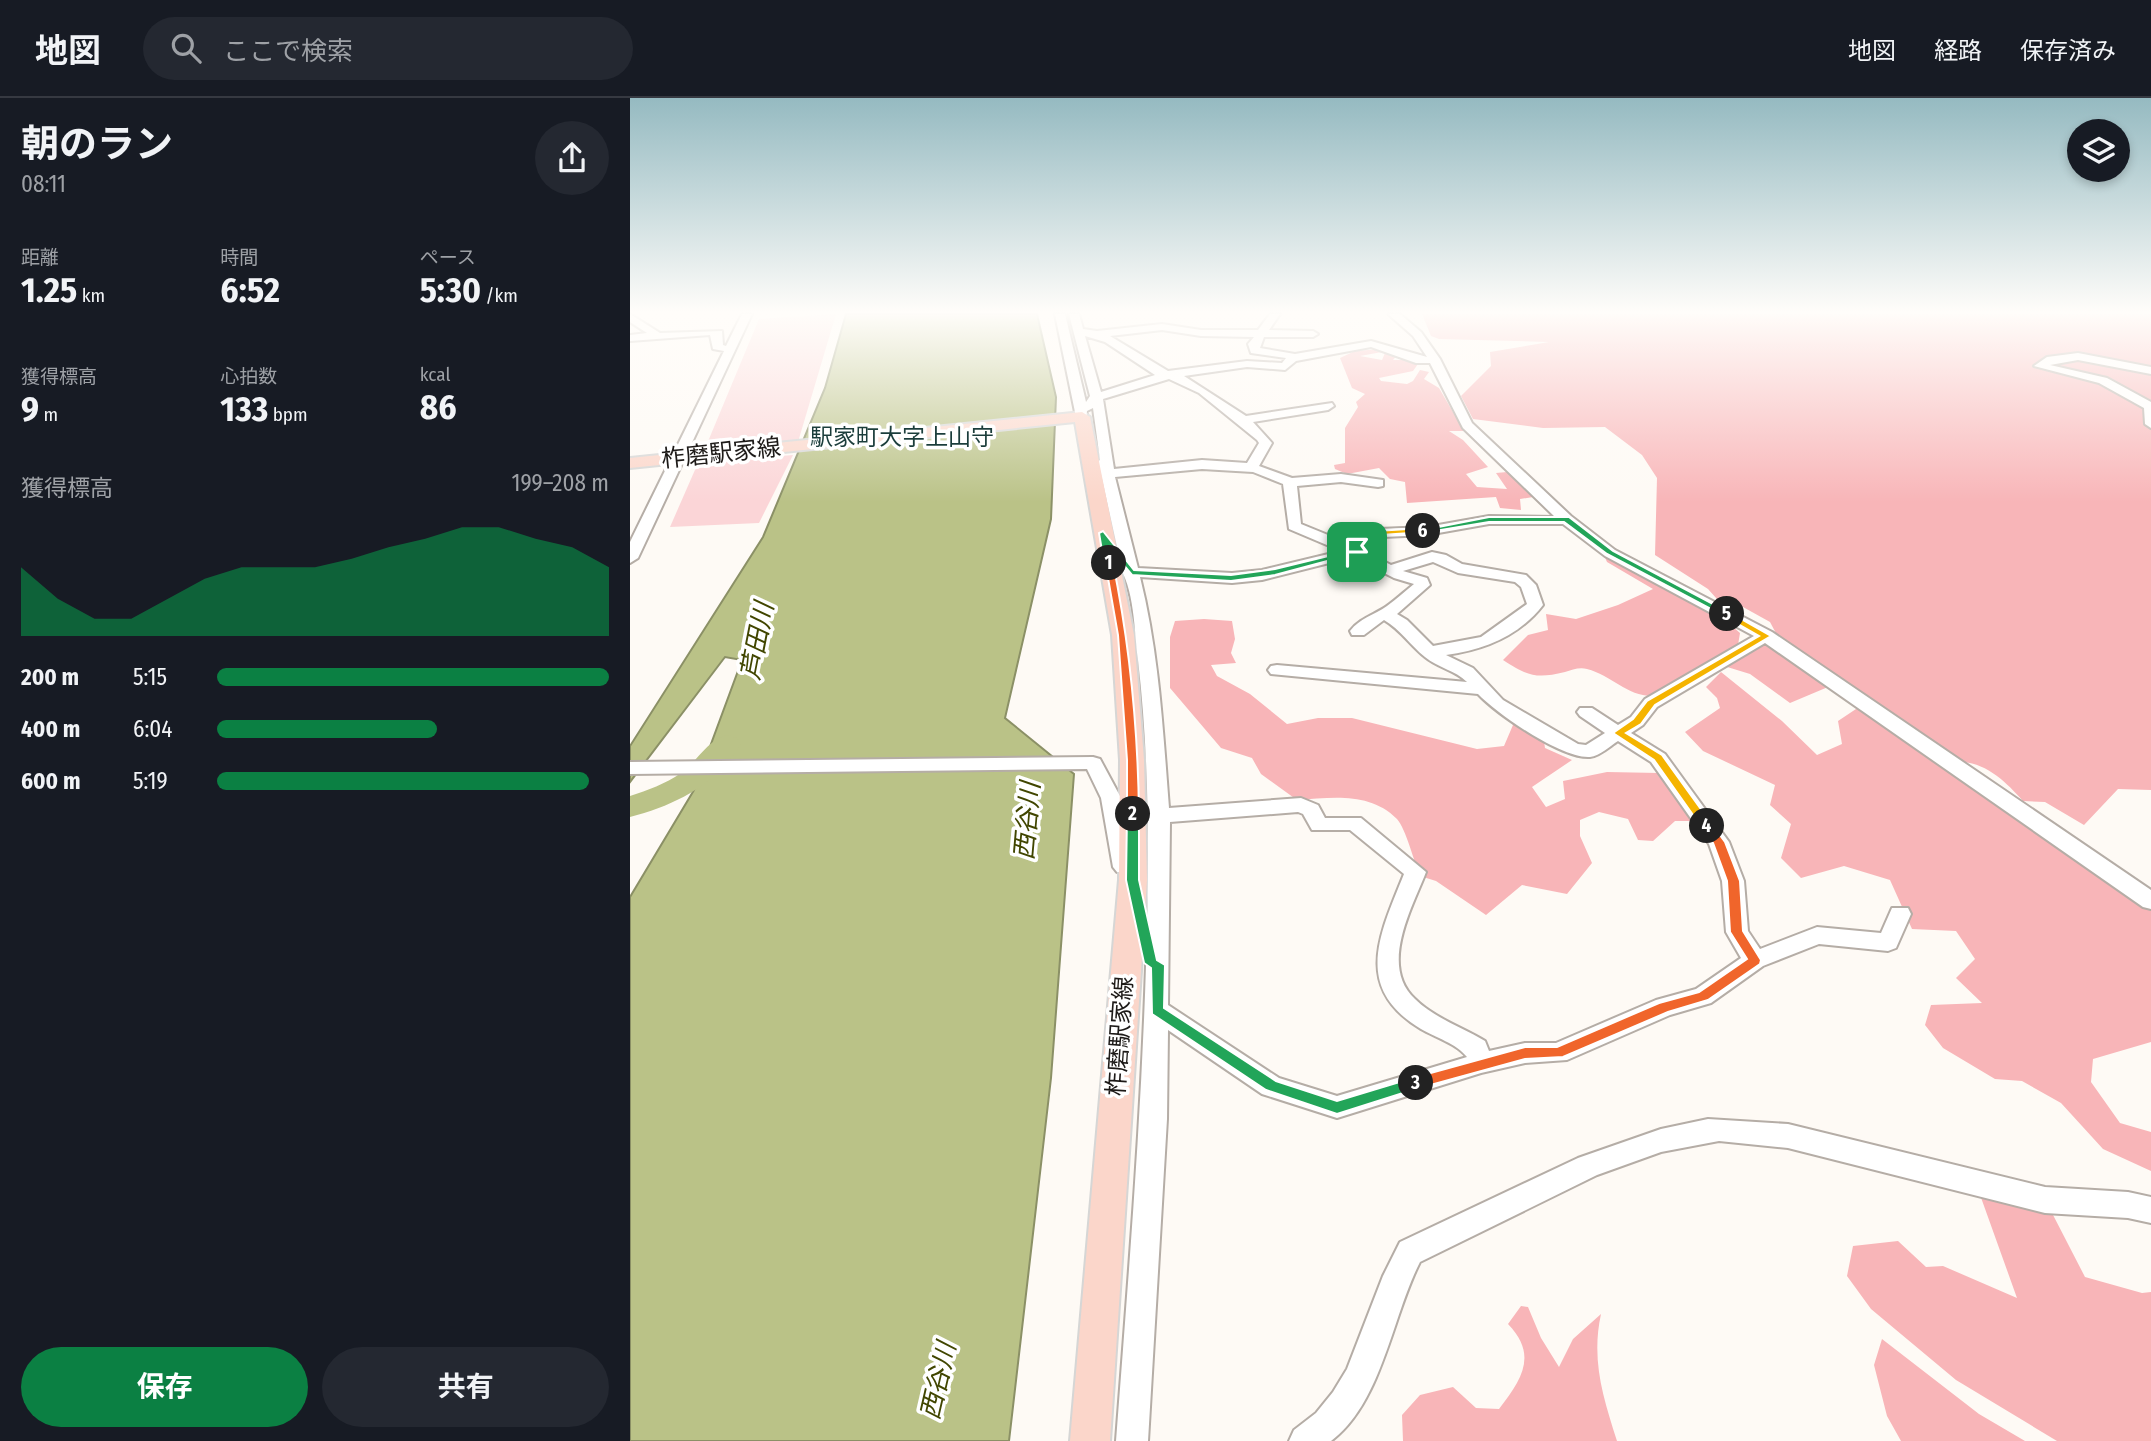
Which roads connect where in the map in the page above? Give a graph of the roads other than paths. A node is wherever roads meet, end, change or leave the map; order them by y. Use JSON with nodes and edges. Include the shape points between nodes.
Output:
{"nodes":[{"id":1,"x":708,"y":377,"type":"edge"},
{"id":2,"x":718,"y":377,"type":"edge"},
{"id":3,"x":1093,"y":377,"type":"edge"},
{"id":4,"x":1163,"y":377,"type":"edge"},
{"id":5,"x":1172,"y":377,"type":"edge"},
{"id":6,"x":1443,"y":377,"type":"edge"},
{"id":7,"x":2088,"y":377,"type":"edge"},
{"id":8,"x":1080,"y":379,"type":"edge"},
{"id":9,"x":1328,"y":406,"type":"dead end"},
{"id":10,"x":1084,"y":410,"type":"junction"},
{"id":11,"x":1245,"y":420,"type":"junction"},
{"id":12,"x":2151,"y":424,"type":"edge"},
{"id":13,"x":692,"y":433,"type":"junction"},
{"id":14,"x":1087,"y":449,"type":"junction"},
{"id":15,"x":681,"y":461,"type":"junction"},
{"id":16,"x":630,"y":463,"type":"edge"},
{"id":17,"x":1251,"y":469,"type":"junction"},
{"id":18,"x":1109,"y":478,"type":"junction"},
{"id":19,"x":1290,"y":482,"type":"junction"},
{"id":20,"x":1378,"y":483,"type":"dead end"},
{"id":21,"x":1566,"y":519,"type":"junction"},
{"id":22,"x":1103,"y":533,"type":"junction"},
{"id":23,"x":630,"y":536,"type":"edge"},
{"id":24,"x":1357,"y":552,"type":"junction"},
{"id":25,"x":630,"y":558,"type":"edge"},
{"id":26,"x":1391,"y":570,"type":"junction"},
{"id":27,"x":1132,"y":572,"type":"junction"},
{"id":28,"x":1385,"y":614,"type":"junction"},
{"id":29,"x":1358,"y":631,"type":"dead end"},
{"id":30,"x":1766,"y":636,"type":"junction"},
{"id":31,"x":1429,"y":652,"type":"junction"},
{"id":32,"x":1277,"y":670,"type":"dead end"},
{"id":33,"x":1480,"y":689,"type":"junction"},
{"id":34,"x":1151,"y":694,"type":"junction"},
{"id":35,"x":1586,"y":712,"type":"dead end"},
{"id":36,"x":1130,"y":724,"type":"junction"},
{"id":37,"x":1619,"y":733,"type":"junction"},
{"id":38,"x":630,"y":768,"type":"edge"},
{"id":39,"x":1160,"y":816,"type":"junction"},
{"id":40,"x":1133,"y":880,"type":"junction"},
{"id":41,"x":2151,"y":901,"type":"edge"},
{"id":42,"x":1900,"y":914,"type":"dead end"},
{"id":43,"x":1755,"y":960,"type":"junction"},
{"id":44,"x":1158,"y":965,"type":"junction"},
{"id":45,"x":1157,"y":1010,"type":"junction"},
{"id":46,"x":1481,"y":1063,"type":"junction"},
{"id":47,"x":2151,"y":1210,"type":"edge"},
{"id":48,"x":1090,"y":1441,"type":"edge"},
{"id":49,"x":1132,"y":1441,"type":"edge"},
{"id":50,"x":1305,"y":1441,"type":"edge"}],
"edges":[{"from":1,"to":13,"type":"street","via":[[689,416],[686,427]]},
{"from":2,"to":13,"type":"street"},
{"from":3,"to":10,"type":"street"},
{"from":4,"to":10,"type":"street"},
{"from":5,"to":11,"type":"street"},
{"from":6,"to":21,"type":"street","via":[[1467,425]]},
{"from":7,"to":12,"type":"street","via":[[2150,406]]},
{"from":8,"to":10,"type":"street"},
{"from":9,"to":11,"type":"street"},
{"from":10,"to":14,"type":"main road","name":"柞磨駅家線"},
{"from":10,"to":15,"type":"main road","name":"柞磨駅家線"},
{"from":10,"to":18,"type":"street","via":[[1102,418]]},
{"from":11,"to":17,"type":"street","via":[[1266,443]]},
{"from":13,"to":15,"type":"street"},
{"from":14,"to":18,"type":"street","via":[[1093,450]]},
{"from":14,"to":22,"type":"main road","name":"柞磨駅家線"},
{"from":15,"to":16,"type":"main road","name":"柞磨駅家線"},
{"from":15,"to":23,"type":"street","via":[[664,474]]},
{"from":15,"to":25,"type":"street"},
{"from":17,"to":18,"type":"street","via":[[1184,466]]},
{"from":17,"to":19,"type":"street","via":[[1277,473]]},
{"from":18,"to":22,"type":"street","via":[[1109,515]]},
{"from":18,"to":27,"type":"street"},
{"from":19,"to":20,"type":"street","via":[[1341,478]]},
{"from":19,"to":24,"type":"street","via":[[1294,526]]},
{"from":21,"to":24,"type":"street","via":[[1489,520],[1427,531],[1379,533]]},
{"from":21,"to":30,"type":"street","via":[[1610,552]]},
{"from":22,"to":27,"type":"street"},
{"from":22,"to":36,"type":"main road","name":"柞磨駅家線","via":[[1123,635]]},
{"from":24,"to":26,"type":"street"},
{"from":24,"to":27,"type":"street","via":[[1231,578]]},
{"from":26,"to":28,"type":"street","via":[[1422,584]]},
{"from":26,"to":31,"type":"street","via":[[1441,558],[1458,568],[1520,578],[1528,584],[1535,605],[1499,637],[1474,648]]},
{"from":27,"to":34,"type":"street"},
{"from":28,"to":29,"type":"street"},
{"from":28,"to":31,"type":"street","via":[[1401,623]]},
{"from":30,"to":37,"type":"street","via":[[1651,703],[1637,721]]},
{"from":30,"to":41,"type":"street"},
{"from":31,"to":33,"type":"street","via":[[1467,673]]},
{"from":32,"to":33,"type":"street"},
{"from":33,"to":37,"type":"street","via":[[1573,749],[1589,751]]},
{"from":34,"to":36,"type":"street"},
{"from":34,"to":39,"type":"street"},
{"from":35,"to":37,"type":"street"},
{"from":36,"to":40,"type":"main road","name":"柞磨駅家線"},
{"from":37,"to":43,"type":"street","via":[[1658,758],[1719,842],[1734,881],[1737,932]]},
{"from":38,"to":40,"type":"street","via":[[1093,763],[1111,798],[1124,867]]},
{"from":39,"to":44,"type":"street"},
{"from":39,"to":46,"type":"street","via":[[1301,805],[1311,810],[1319,825],[1354,823],[1415,873],[1387,950],[1387,980],[1406,1005],[1476,1048]]},
{"from":40,"to":44,"type":"street","via":[[1151,963]]},
{"from":40,"to":48,"type":"main road","name":"柞磨駅家線"},
{"from":42,"to":43,"type":"street","via":[[1888,942],[1817,935]]},
{"from":43,"to":46,"type":"street","via":[[1703,996],[1664,1007],[1558,1053],[1525,1053]]},
{"from":44,"to":45,"type":"street"},
{"from":45,"to":46,"type":"street","via":[[1271,1086],[1337,1107]]},
{"from":45,"to":49,"type":"street"},
{"from":47,"to":50,"type":"street","via":[[2045,1200],[1788,1136],[1699,1131],[1661,1141],[1623,1152],[1410,1252],[1395,1276],[1354,1394],[1325,1430]]}]}
